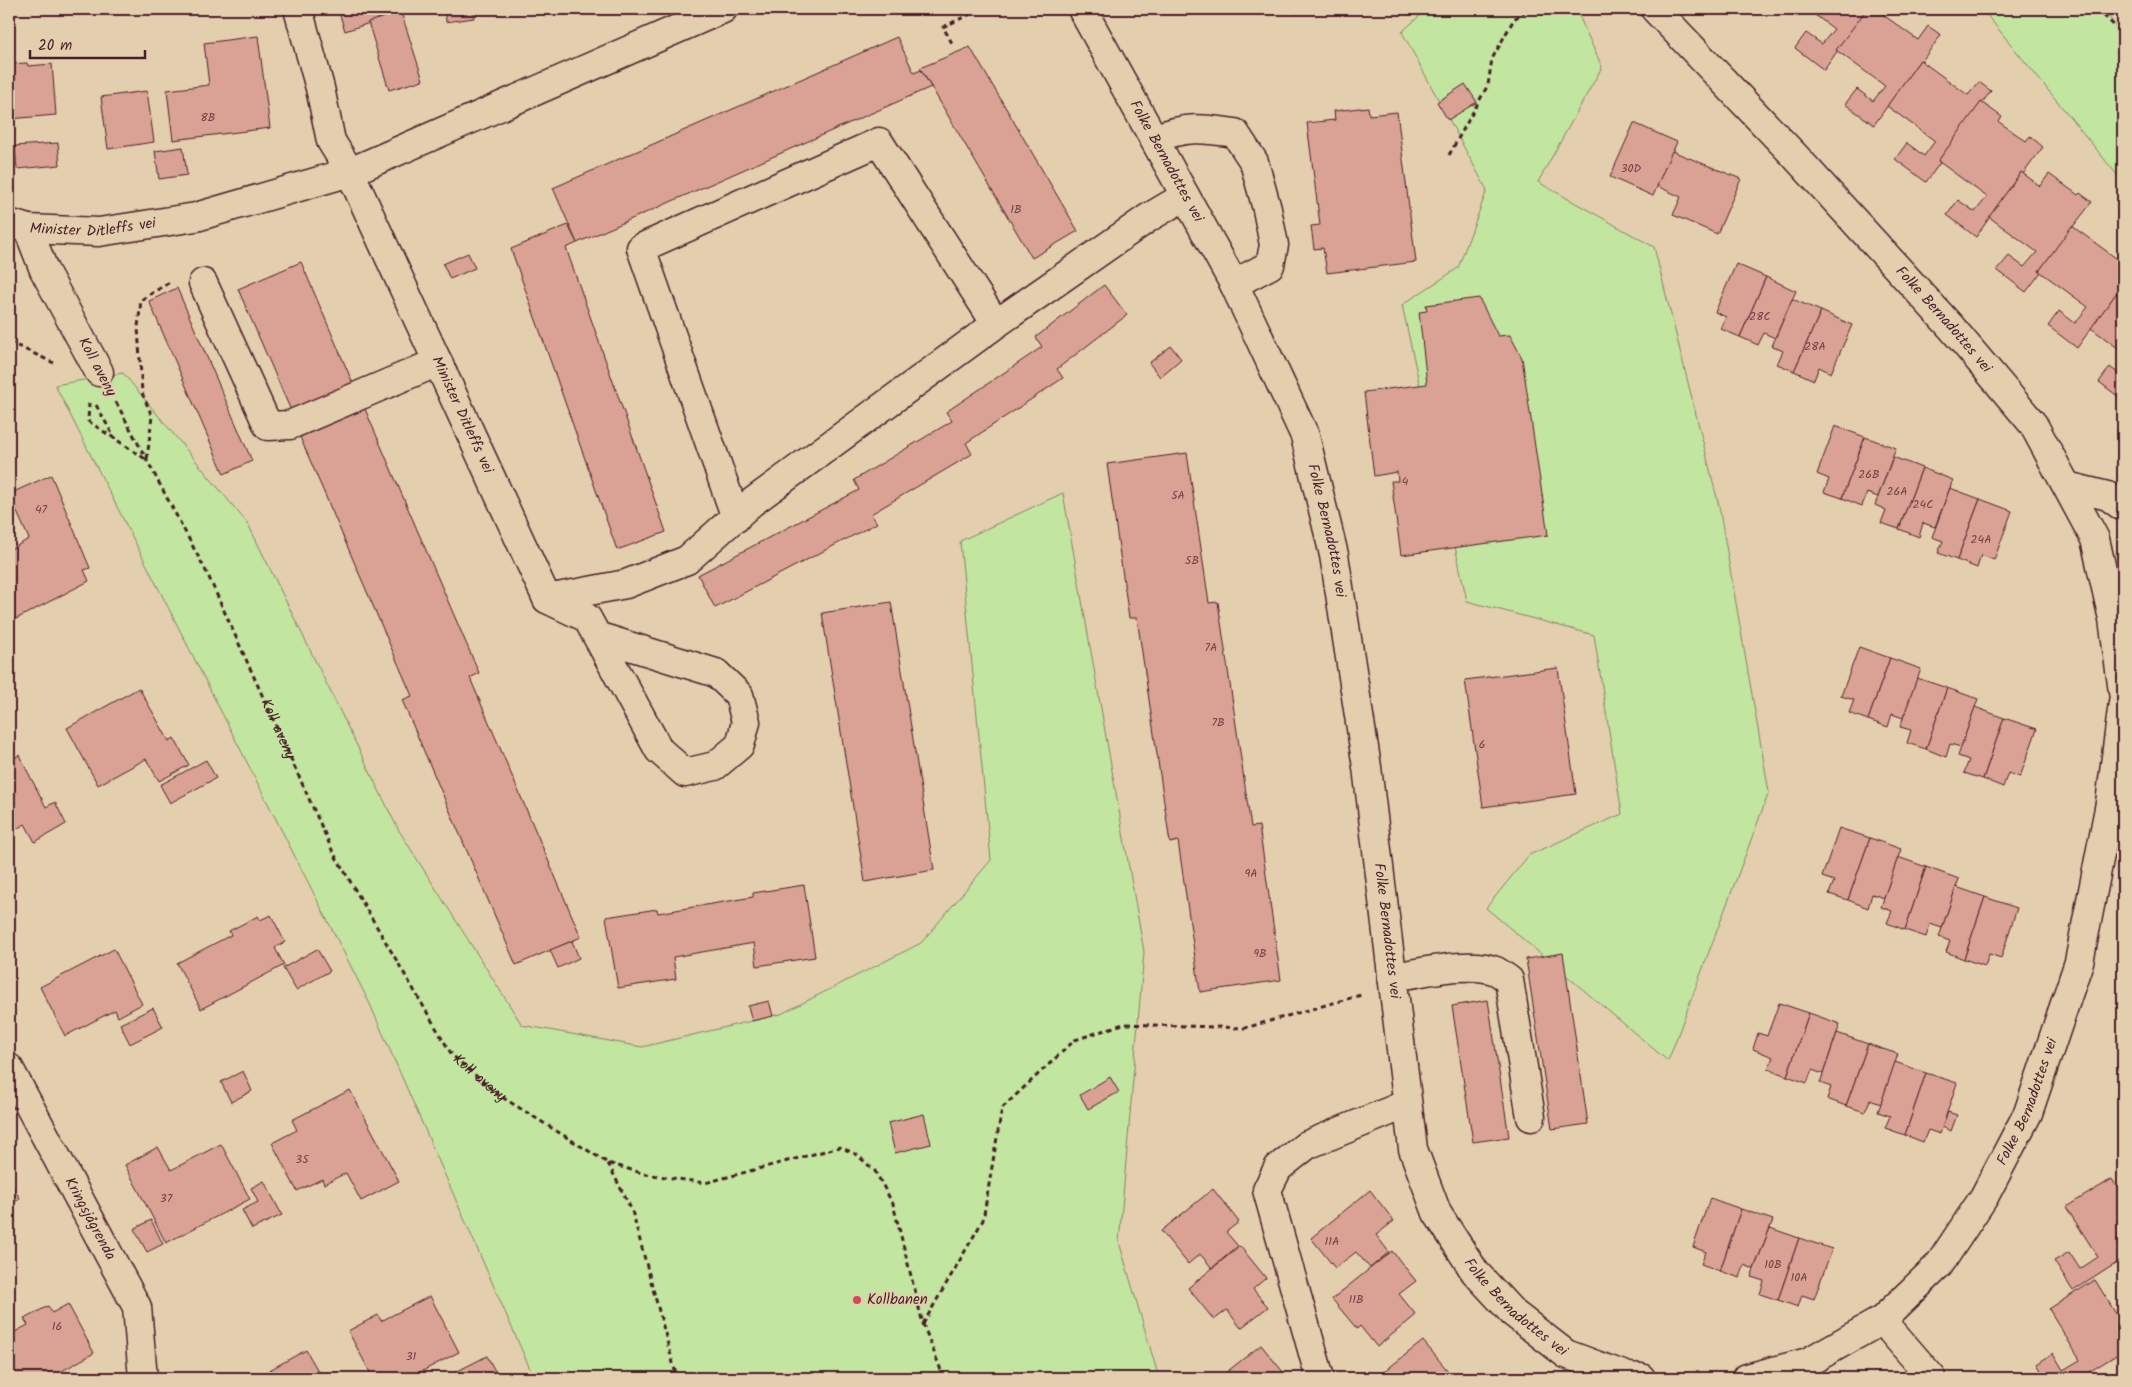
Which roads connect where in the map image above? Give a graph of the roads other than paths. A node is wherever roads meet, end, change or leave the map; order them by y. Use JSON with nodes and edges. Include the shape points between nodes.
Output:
{"nodes":[{"id":1,"x":298,"y":9,"type":"edge"},
{"id":2,"x":723,"y":9,"type":"edge"},
{"id":3,"x":1082,"y":9,"type":"edge"},
{"id":4,"x":1655,"y":9,"type":"edge"},
{"id":5,"x":1154,"y":139,"type":"junction"},
{"id":6,"x":350,"y":172,"type":"junction"},
{"id":7,"x":1185,"y":196,"type":"junction"},
{"id":8,"x":18,"y":226,"type":"edge"},
{"id":9,"x":190,"y":281,"type":"road end"},
{"id":10,"x":1234,"y":284,"type":"junction"},
{"id":11,"x":996,"y":324,"type":"junction"},
{"id":12,"x":438,"y":362,"type":"junction"},
{"id":13,"x":95,"y":382,"type":"road end"},
{"id":14,"x":2067,"y":486,"type":"junction"},
{"id":15,"x":2123,"y":507,"type":"edge"},
{"id":16,"x":736,"y":518,"type":"junction"},
{"id":17,"x":547,"y":599,"type":"junction"},
{"id":18,"x":596,"y":636,"type":"junction"},
{"id":19,"x":2123,"y":692,"type":"edge"},
{"id":20,"x":2123,"y":702,"type":"edge"},
{"id":21,"x":1392,"y":982,"type":"junction"},
{"id":22,"x":9,"y":1068,"type":"edge"},
{"id":23,"x":1407,"y":1104,"type":"junction"},
{"id":24,"x":1531,"y":1117,"type":"dead end"},
{"id":25,"x":1882,"y":1320,"type":"junction"},
{"id":26,"x":143,"y":1378,"type":"edge"},
{"id":27,"x":1320,"y":1378,"type":"edge"},
{"id":28,"x":1641,"y":1378,"type":"edge"},
{"id":29,"x":1747,"y":1378,"type":"edge"},
{"id":30,"x":1932,"y":1378,"type":"edge"}],
"edges":[{"from":1,"to":6,"type":"street","name":"Minister Ditleffs vei","via":[[331,141]]},
{"from":2,"to":6,"type":"street","name":"Minister Ditleffs vei"},
{"from":3,"to":5,"type":"street","name":"Folke Bernadottes vei"},
{"from":4,"to":14,"type":"street","name":"Folke Bernadottes vei","via":[[1952,328],[2033,424]]},
{"from":5,"to":7,"type":"street","name":"Folke Bernadottes vei"},
{"from":5,"to":10,"type":"street","via":[[1173,131],[1202,128],[1235,133],[1254,162],[1274,245],[1270,264]]},
{"from":6,"to":8,"type":"street","name":"Minister Ditleffs vei","via":[[196,217],[99,232]]},
{"from":6,"to":12,"type":"street","name":"Minister Ditleffs vei"},
{"from":7,"to":10,"type":"street","name":"Folke Bernadottes vei"},
{"from":7,"to":11,"type":"street","via":[[1148,218]]},
{"from":8,"to":13,"type":"street","name":"Koll aveny","via":[[44,270]]},
{"from":9,"to":12,"type":"street","via":[[268,426],[290,425]]},
{"from":10,"to":21,"type":"street","name":"Folke Bernadottes vei","via":[[1305,436],[1334,555],[1367,767]]},
{"from":11,"to":16,"type":"street"},
{"from":11,"to":16,"type":"street","via":[[879,142],[641,248]]},
{"from":12,"to":17,"type":"street","name":"Minister Ditleffs vei"},
{"from":14,"to":15,"type":"street","via":[[2108,496]]},
{"from":14,"to":19,"type":"street","name":"Folke Bernadottes vei","via":[[2096,539],[2113,619]]},
{"from":16,"to":17,"type":"street","via":[[687,560],[626,584]]},
{"from":17,"to":18,"type":"street","via":[[587,618]]},
{"from":18,"to":18,"type":"street","via":[[659,750],[685,773],[715,766],[740,745],[746,722],[739,694],[716,673]]},
{"from":20,"to":25,"type":"street","name":"Folke Bernadottes vei","via":[[2110,803],[2079,962],[2028,1114],[1984,1197],[1939,1265]]},
{"from":21,"to":23,"type":"street","name":"Folke Bernadottes vei"},
{"from":21,"to":24,"type":"street","via":[[1448,969],[1477,967],[1496,971],[1509,980]]},
{"from":22,"to":26,"type":"street","name":"Kringsjågrenda","via":[[136,1307]]},
{"from":23,"to":27,"type":"street","via":[[1307,1145],[1278,1168],[1266,1190]]},
{"from":23,"to":28,"type":"street","name":"Folke Bernadottes vei","via":[[1414,1149],[1437,1213],[1475,1272],[1513,1313],[1566,1354],[1628,1377]]},
{"from":25,"to":29,"type":"street","name":"Folke Bernadottes vei","via":[[1808,1362]]},
{"from":25,"to":30,"type":"street"}]}
